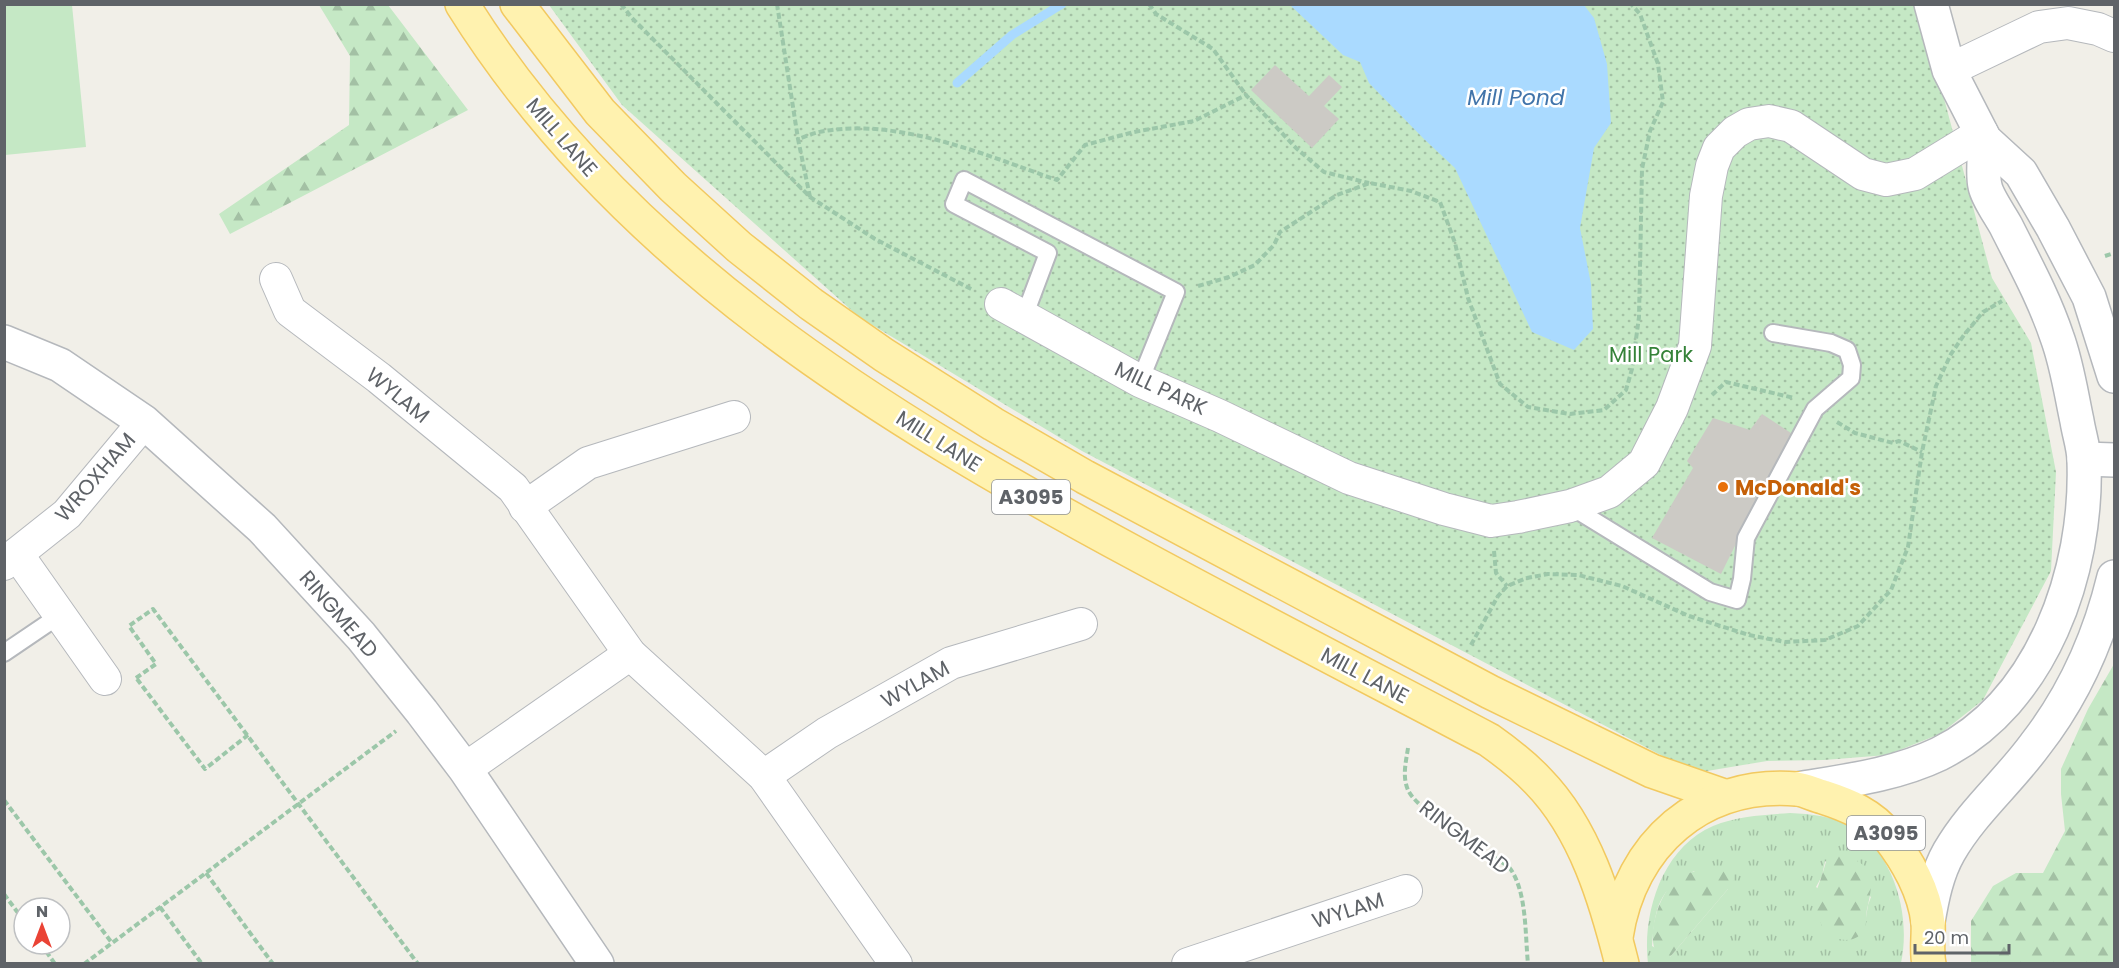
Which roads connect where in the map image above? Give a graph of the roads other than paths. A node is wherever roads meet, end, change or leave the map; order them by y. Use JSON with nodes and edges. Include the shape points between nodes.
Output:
{"nodes":[{"id":1,"x":462,"y":4,"type":"edge"},
{"id":2,"x":517,"y":4,"type":"edge"},
{"id":3,"x":1931,"y":4,"type":"edge"},
{"id":4,"x":2115,"y":36,"type":"edge"},
{"id":5,"x":1949,"y":70,"type":"junction"},
{"id":6,"x":1983,"y":137,"type":"junction"},
{"id":7,"x":276,"y":279,"type":"dead end"},
{"id":8,"x":1013,"y":311,"type":"joint"},
{"id":9,"x":1773,"y":333,"type":"dead end"},
{"id":10,"x":4,"y":342,"type":"edge"},
{"id":11,"x":2115,"y":375,"type":"edge"},
{"id":12,"x":1140,"y":381,"type":"junction"},
{"id":13,"x":734,"y":417,"type":"dead end"},
{"id":14,"x":144,"y":422,"type":"junction"},
{"id":15,"x":2099,"y":459,"type":"edge"},
{"id":16,"x":1570,"y":506,"type":"junction"},
{"id":17,"x":525,"y":507,"type":"junction"},
{"id":18,"x":11,"y":559,"type":"edge"},
{"id":19,"x":2115,"y":577,"type":"edge"},
{"id":20,"x":60,"y":615,"type":"junction"},
{"id":21,"x":1081,"y":624,"type":"dead end"},
{"id":22,"x":4,"y":653,"type":"edge"},
{"id":23,"x":630,"y":654,"type":"junction"},
{"id":24,"x":105,"y":679,"type":"road end"},
{"id":25,"x":465,"y":769,"type":"junction"},
{"id":26,"x":764,"y":776,"type":"junction"},
{"id":27,"x":1798,"y":789,"type":"junction"},
{"id":28,"x":1724,"y":796,"type":"junction"},
{"id":29,"x":1406,"y":891,"type":"dead end"},
{"id":30,"x":1928,"y":922,"type":"junction"},
{"id":31,"x":1619,"y":952,"type":"edge"},
{"id":32,"x":1926,"y":960,"type":"edge"},
{"id":33,"x":597,"y":963,"type":"edge"},
{"id":34,"x":896,"y":963,"type":"edge"},
{"id":35,"x":1188,"y":963,"type":"edge"}],
"edges":[{"from":1,"to":31,"type":"main road","name":"MILL LANE","number":"A3095","via":[[557,136],[661,239],[788,343],[962,458],[1489,740],[1521,763],[1555,801],[1574,831],[1603,900]]},
{"from":2,"to":28,"type":"main road","name":"MILL LANE","number":"A3095","via":[[600,112],[673,187],[739,247],[811,304],[884,354],[1085,477],[1406,648],[1623,758]]},
{"from":3,"to":5,"type":"street"},
{"from":4,"to":5,"type":"street","via":[[2068,23],[2039,27]]},
{"from":5,"to":6,"type":"street"},
{"from":6,"to":11,"type":"street","via":[[2020,172],[2053,228],[2089,297]]},
{"from":6,"to":15,"type":"street","via":[[1985,186],[2044,301]]},
{"from":6,"to":16,"type":"street","name":"MILL PARK","via":[[1915,174],[1886,180],[1863,174],[1791,126],[1769,121],[1749,124],[1735,132],[1719,148],[1712,166],[1706,196],[1695,346],[1672,408],[1644,464],[1609,492]]},
{"from":7,"to":17,"type":"street","name":"WYLAM","via":[[290,311],[513,488]]},
{"from":8,"to":12,"type":"street","name":"MILL PARK"},
{"from":8,"to":12,"type":"lane","via":[[1048,253],[954,204],[964,180],[1176,292]]},
{"from":9,"to":16,"type":"lane","via":[[1831,343],[1847,350],[1851,378],[1815,409],[1746,538],[1737,600],[1710,592]]},
{"from":10,"to":14,"type":"street","name":"RINGMEAD","via":[[60,364]]},
{"from":12,"to":16,"type":"street","name":"MILL PARK","via":[[1349,478],[1444,509],[1491,521]]},
{"from":13,"to":17,"type":"street","via":[[588,464]]},
{"from":14,"to":18,"type":"street","name":"WROXHAM","via":[[67,514]]},
{"from":14,"to":25,"type":"street","name":"RINGMEAD","via":[[262,528],[361,636]]},
{"from":15,"to":27,"type":"street","via":[[2070,579],[2046,643],[2002,707],[1959,742],[1912,765]]},
{"from":17,"to":23,"type":"street","name":"WYLAM"},
{"from":18,"to":20,"type":"street","name":"WROXHAM"},
{"from":19,"to":30,"type":"street","via":[[2076,684],[2034,746],[1948,853]]},
{"from":20,"to":22,"type":"lane"},
{"from":20,"to":24,"type":"street","name":"WROXHAM"},
{"from":21,"to":26,"type":"street","name":"WYLAM","via":[[951,663],[827,733]]},
{"from":23,"to":25,"type":"street"},
{"from":23,"to":26,"type":"street","name":"WYLAM"},
{"from":25,"to":33,"type":"street","name":"RINGMEAD"},
{"from":26,"to":34,"type":"street","name":"WYLAM"},
{"from":27,"to":28,"type":"main road","name":"MILL LANE","number":"A3095"},
{"from":27,"to":30,"type":"main road","name":"MILL LANE","number":"A3095","via":[[1851,807],[1878,825],[1909,868]]},
{"from":28,"to":31,"type":"main road","name":"MILL LANE","number":"A3095","via":[[1686,816],[1655,847],[1625,897],[1620,913]]},
{"from":29,"to":35,"type":"street","name":"WYLAM"},
{"from":30,"to":32,"type":"main road","name":"MILL LANE","number":"A3095"}]}
